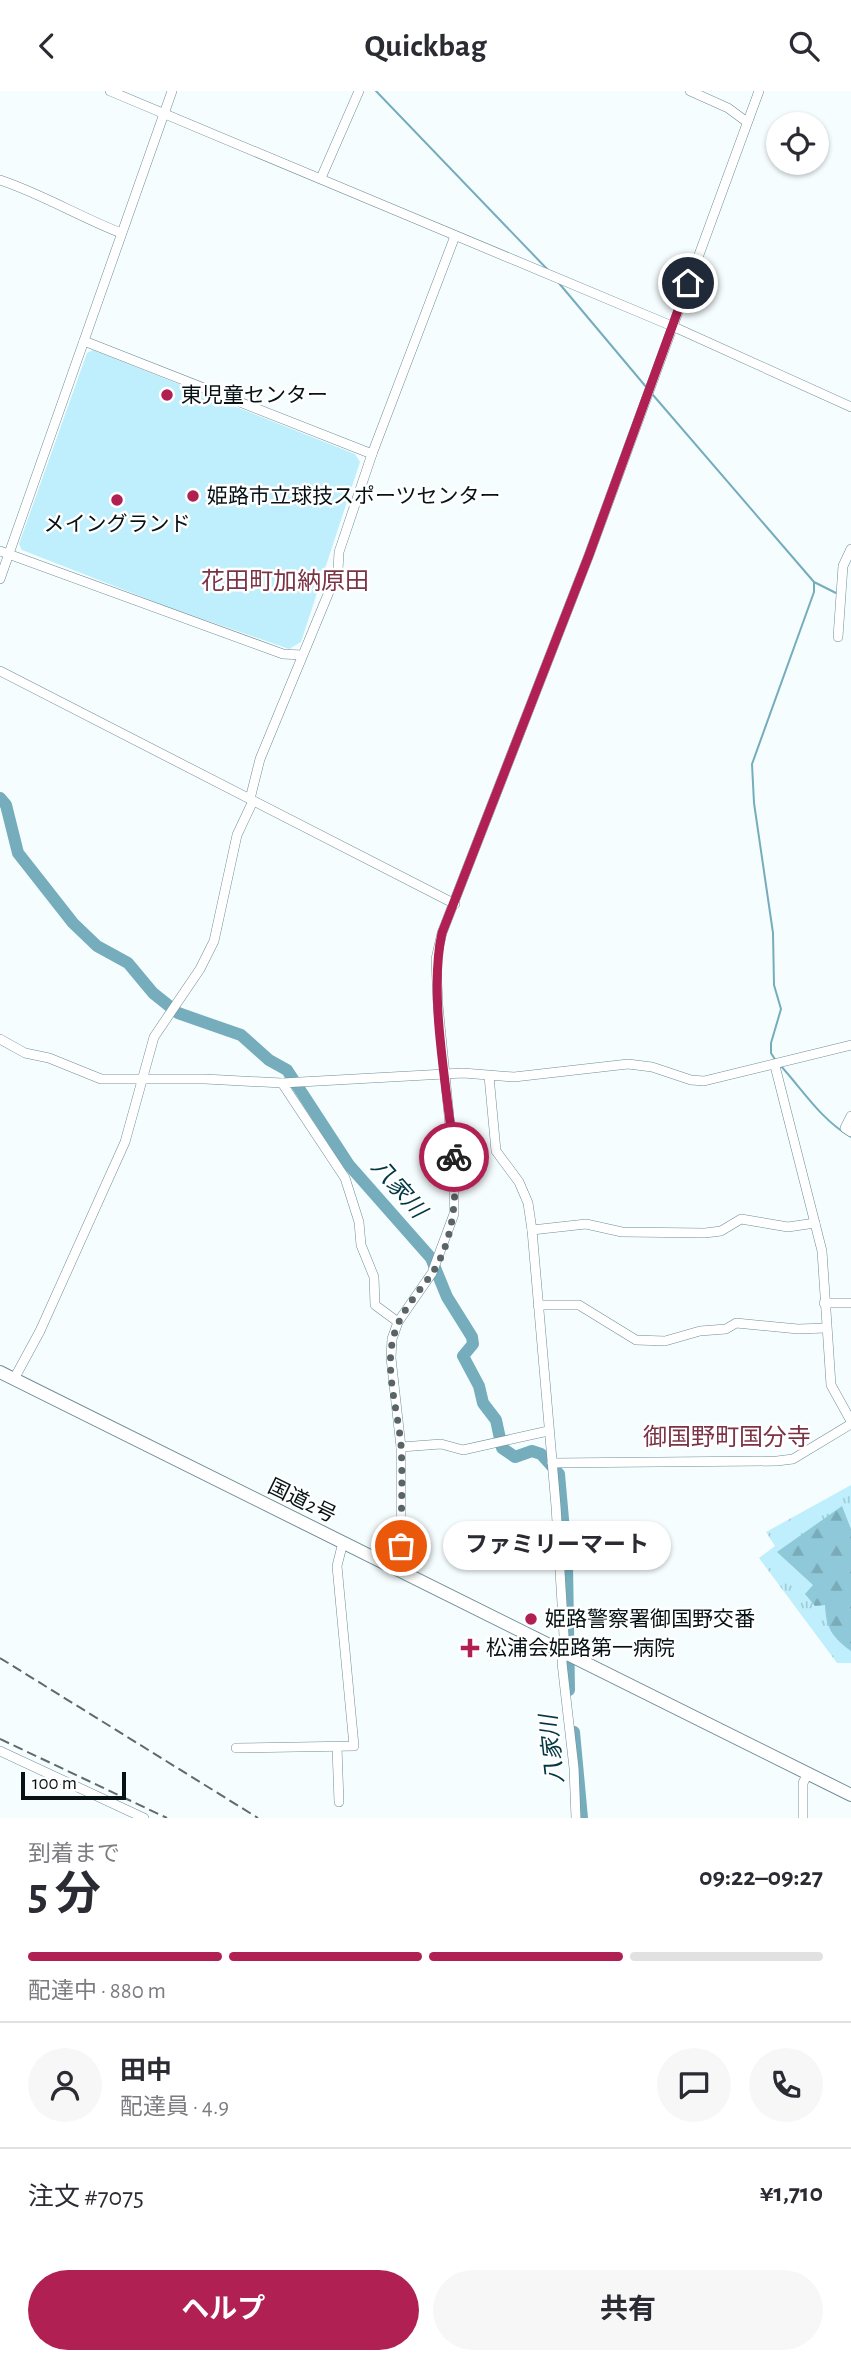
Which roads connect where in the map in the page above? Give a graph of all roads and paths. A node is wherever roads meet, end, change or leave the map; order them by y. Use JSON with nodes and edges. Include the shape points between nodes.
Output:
{"nodes":[{"id":1,"x":110,"y":91,"type":"edge"},
{"id":2,"x":172,"y":91,"type":"edge"},
{"id":3,"x":359,"y":91,"type":"edge"},
{"id":4,"x":691,"y":91,"type":"edge"},
{"id":5,"x":759,"y":91,"type":"edge"},
{"id":6,"x":164,"y":113,"type":"junction"},
{"id":7,"x":747,"y":122,"type":"junction"},
{"id":8,"x":321,"y":178,"type":"junction"},
{"id":9,"x":0,"y":180,"type":"edge"},
{"id":10,"x":121,"y":233,"type":"junction"},
{"id":11,"x":455,"y":236,"type":"junction"},
{"id":12,"x":673,"y":326,"type":"junction"},
{"id":13,"x":84,"y":341,"type":"junction"},
{"id":14,"x":851,"y":407,"type":"edge"},
{"id":15,"x":372,"y":454,"type":"junction"},
{"id":16,"x":851,"y":549,"type":"edge"},
{"id":17,"x":4,"y":553,"type":"edge"},
{"id":18,"x":0,"y":579,"type":"edge"},
{"id":19,"x":838,"y":637,"type":"dead end"},
{"id":20,"x":302,"y":655,"type":"junction"},
{"id":21,"x":0,"y":671,"type":"edge"},
{"id":22,"x":251,"y":800,"type":"junction"},
{"id":23,"x":455,"y":904,"type":"junction"},
{"id":24,"x":0,"y":1039,"type":"edge"},
{"id":25,"x":851,"y":1045,"type":"edge"},
{"id":26,"x":775,"y":1066,"type":"junction"},
{"id":27,"x":446,"y":1073,"type":"junction"},
{"id":28,"x":489,"y":1076,"type":"junction"},
{"id":29,"x":143,"y":1081,"type":"junction"},
{"id":30,"x":282,"y":1083,"type":"junction"},
{"id":31,"x":851,"y":1116,"type":"edge"},
{"id":32,"x":851,"y":1132,"type":"edge"},
{"id":33,"x":815,"y":1223,"type":"junction"},
{"id":34,"x":532,"y":1230,"type":"junction"},
{"id":35,"x":824,"y":1303,"type":"junction"},
{"id":36,"x":851,"y":1303,"type":"edge"},
{"id":37,"x":538,"y":1305,"type":"junction"},
{"id":38,"x":398,"y":1322,"type":"junction"},
{"id":39,"x":826,"y":1328,"type":"junction"},
{"id":40,"x":0,"y":1372,"type":"edge"},
{"id":41,"x":13,"y":1379,"type":"junction"},
{"id":42,"x":846,"y":1401,"type":"edge"},
{"id":43,"x":851,"y":1422,"type":"edge"},
{"id":44,"x":548,"y":1431,"type":"junction"},
{"id":45,"x":401,"y":1447,"type":"junction"},
{"id":46,"x":552,"y":1463,"type":"junction"},
{"id":47,"x":343,"y":1542,"type":"junction"},
{"id":48,"x":401,"y":1571,"type":"junction"},
{"id":49,"x":563,"y":1652,"type":"junction"},
{"id":50,"x":337,"y":1747,"type":"junction"},
{"id":51,"x":236,"y":1748,"type":"dead end"},
{"id":52,"x":0,"y":1751,"type":"edge"},
{"id":53,"x":807,"y":1773,"type":"junction"},
{"id":54,"x":851,"y":1794,"type":"edge"},
{"id":55,"x":339,"y":1802,"type":"dead end"},
{"id":56,"x":144,"y":1818,"type":"edge"},
{"id":57,"x":576,"y":1818,"type":"edge"},
{"id":58,"x":803,"y":1818,"type":"edge"}],
"edges":[{"from":1,"to":6,"type":"street"},
{"from":2,"to":6,"type":"street"},
{"from":3,"to":8,"type":"street"},
{"from":4,"to":7,"type":"street"},
{"from":5,"to":7,"type":"street"},
{"from":6,"to":8,"type":"street"},
{"from":6,"to":10,"type":"street"},
{"from":7,"to":12,"type":"street"},
{"from":8,"to":11,"type":"street"},
{"from":9,"to":10,"type":"street","via":[[30,189]]},
{"from":10,"to":13,"type":"street"},
{"from":11,"to":12,"type":"street"},
{"from":11,"to":15,"type":"street"},
{"from":12,"to":14,"type":"street"},
{"from":12,"to":23,"type":"street"},
{"from":13,"to":15,"type":"street"},
{"from":13,"to":17,"type":"street"},
{"from":15,"to":20,"type":"street","via":[[339,552],[338,570]]},
{"from":16,"to":19,"type":"street","via":[[843,566]]},
{"from":17,"to":18,"type":"street"},
{"from":17,"to":20,"type":"street","via":[[283,654]]},
{"from":20,"to":22,"type":"street","via":[[260,759]]},
{"from":21,"to":22,"type":"street"},
{"from":22,"to":23,"type":"street"},
{"from":22,"to":29,"type":"street","via":[[237,835],[214,941],[201,969],[154,1037]]},
{"from":23,"to":27,"type":"street","via":[[436,959]]},
{"from":24,"to":29,"type":"street","via":[[25,1053],[100,1079]]},
{"from":25,"to":26,"type":"street"},
{"from":26,"to":28,"type":"street","via":[[704,1081],[628,1064]]},
{"from":26,"to":33,"type":"street"},
{"from":27,"to":28,"type":"street"},
{"from":27,"to":30,"type":"street"},
{"from":27,"to":38,"type":"street","via":[[454,1214],[432,1273]]},
{"from":28,"to":34,"type":"street","via":[[496,1151],[519,1182]]},
{"from":29,"to":30,"type":"street"},
{"from":29,"to":41,"type":"street","via":[[125,1142],[40,1331]]},
{"from":30,"to":38,"type":"street","via":[[345,1178],[374,1277],[375,1305]]},
{"from":31,"to":32,"type":"street","via":[[845,1128]]},
{"from":33,"to":34,"type":"street","via":[[788,1227],[741,1219],[721,1231],[705,1233],[622,1232],[586,1224]]},
{"from":33,"to":35,"type":"street","via":[[822,1251]]},
{"from":34,"to":37,"type":"street"},
{"from":35,"to":36,"type":"street"},
{"from":35,"to":39,"type":"street"},
{"from":37,"to":39,"type":"street","via":[[579,1305],[636,1341],[665,1341],[736,1323]]},
{"from":37,"to":44,"type":"street"},
{"from":38,"to":45,"type":"street","via":[[391,1358]]},
{"from":39,"to":42,"type":"street","via":[[831,1385]]},
{"from":40,"to":41,"type":"highway","name":"国道2号"},
{"from":41,"to":47,"type":"highway","name":"国道2号"},
{"from":42,"to":43,"type":"street"},
{"from":43,"to":46,"type":"street","via":[[793,1459]]},
{"from":44,"to":45,"type":"street","via":[[463,1450],[441,1444]]},
{"from":44,"to":46,"type":"street"},
{"from":45,"to":48,"type":"street"},
{"from":46,"to":49,"type":"street"},
{"from":47,"to":48,"type":"highway","name":"国道2号"},
{"from":47,"to":50,"type":"street","via":[[337,1566],[354,1746]]},
{"from":48,"to":49,"type":"highway","name":"国道2号"},
{"from":49,"to":53,"type":"highway","name":"国道2号"},
{"from":49,"to":57,"type":"street"},
{"from":50,"to":51,"type":"street"},
{"from":50,"to":55,"type":"street"},
{"from":52,"to":56,"type":"street"},
{"from":53,"to":54,"type":"highway","name":"国道2号"},
{"from":53,"to":58,"type":"street"}]}
